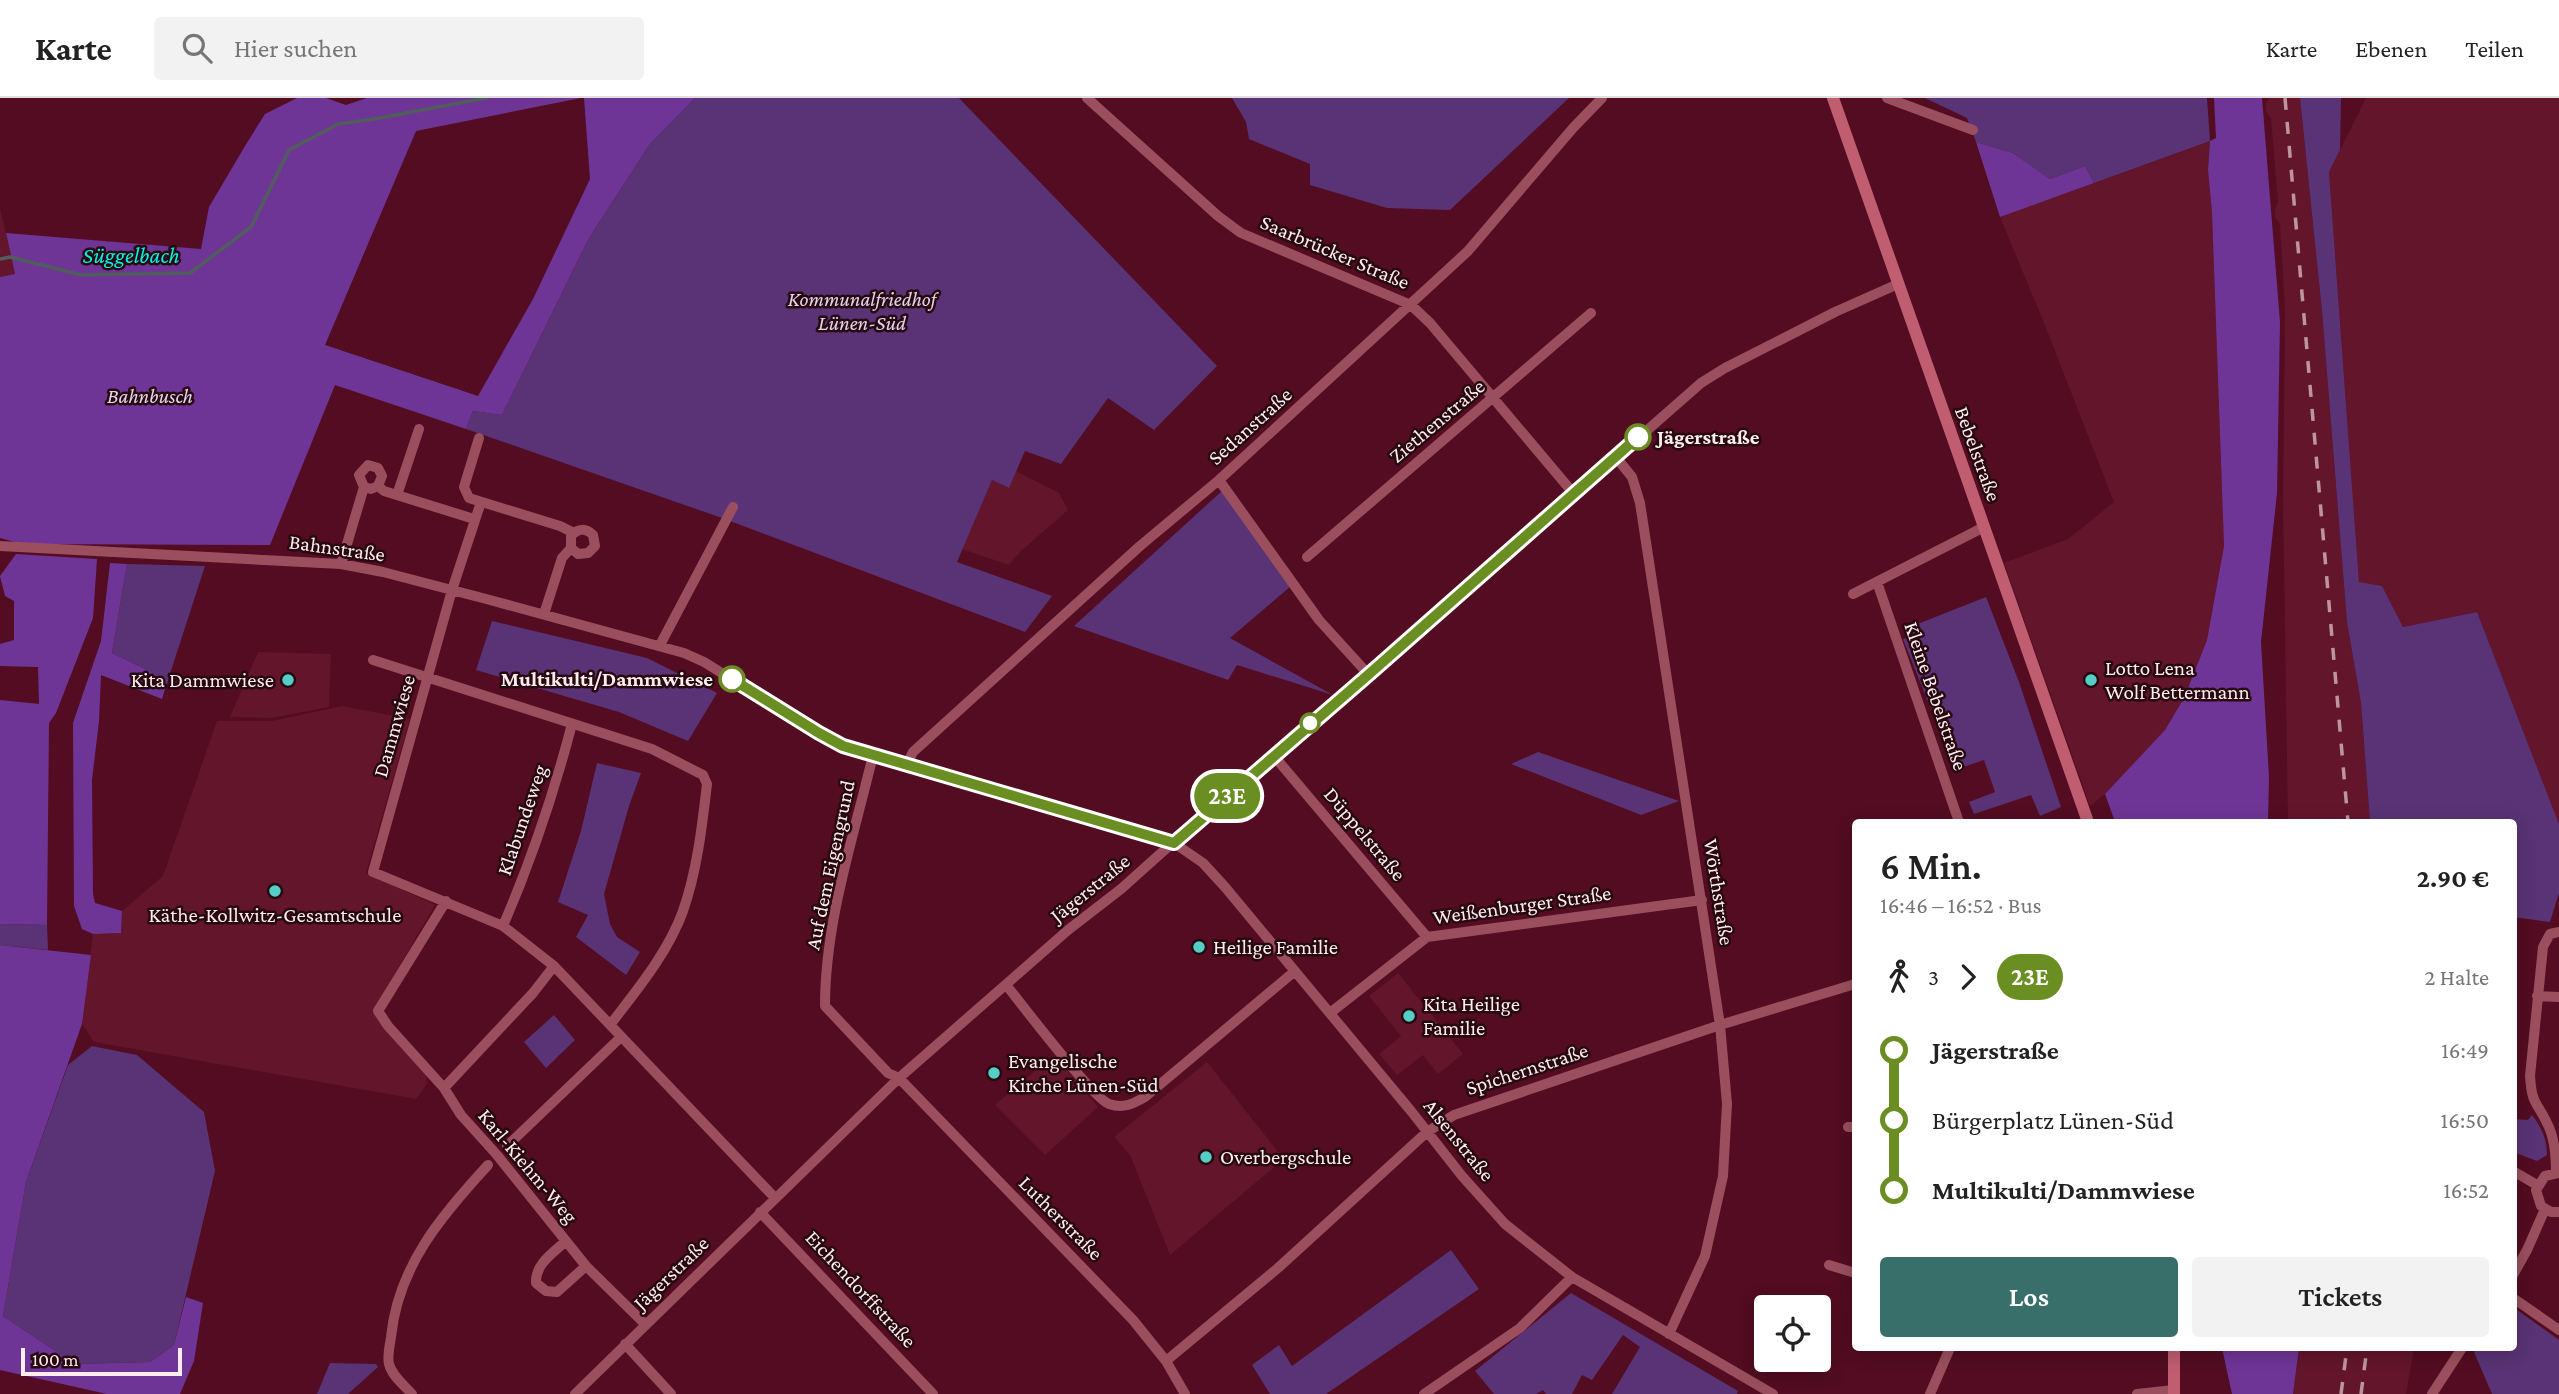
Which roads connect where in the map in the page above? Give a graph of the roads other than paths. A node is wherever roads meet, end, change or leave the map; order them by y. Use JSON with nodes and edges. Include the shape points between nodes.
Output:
{"nodes":[{"id":1,"x":1087,"y":98,"type":"edge"},
{"id":2,"x":1602,"y":98,"type":"edge"},
{"id":3,"x":1833,"y":98,"type":"edge"},
{"id":4,"x":1887,"y":98,"type":"edge"},
{"id":5,"x":1973,"y":130,"type":"dead end"},
{"id":6,"x":1898,"y":284,"type":"junction"},
{"id":7,"x":1411,"y":305,"type":"junction"},
{"id":8,"x":1591,"y":313,"type":"dead end"},
{"id":9,"x":1493,"y":398,"type":"junction"},
{"id":10,"x":419,"y":429,"type":"dead end"},
{"id":11,"x":479,"y":438,"type":"dead end"},
{"id":12,"x":1615,"y":456,"type":"junction"},
{"id":13,"x":1219,"y":480,"type":"junction"},
{"id":14,"x":379,"y":486,"type":"junction"},
{"id":15,"x":364,"y":487,"type":"junction"},
{"id":16,"x":1574,"y":494,"type":"junction"},
{"id":17,"x":397,"y":495,"type":"junction"},
{"id":18,"x":481,"y":502,"type":"junction"},
{"id":19,"x":733,"y":507,"type":"dead end"},
{"id":20,"x":474,"y":519,"type":"junction"},
{"id":21,"x":1984,"y":527,"type":"junction"},
{"id":22,"x":574,"y":533,"type":"junction"},
{"id":23,"x":0,"y":546,"type":"edge"},
{"id":24,"x":571,"y":548,"type":"junction"},
{"id":25,"x":1307,"y":556,"type":"dead end"},
{"id":26,"x":341,"y":564,"type":"junction"},
{"id":27,"x":1877,"y":582,"type":"junction"},
{"id":28,"x":452,"y":590,"type":"junction"},
{"id":29,"x":1853,"y":594,"type":"dead end"},
{"id":30,"x":544,"y":614,"type":"junction"},
{"id":31,"x":660,"y":645,"type":"junction"},
{"id":32,"x":373,"y":660,"type":"dead end"},
{"id":33,"x":1368,"y":675,"type":"junction"},
{"id":34,"x":427,"y":678,"type":"junction"},
{"id":35,"x":572,"y":724,"type":"junction"},
{"id":36,"x":873,"y":755,"type":"junction"},
{"id":37,"x":1274,"y":756,"type":"junction"},
{"id":38,"x":907,"y":764,"type":"junction"},
{"id":39,"x":1958,"y":819,"type":"edge"},
{"id":40,"x":2087,"y":819,"type":"edge"},
{"id":41,"x":1174,"y":843,"type":"junction"},
{"id":42,"x":1702,"y":900,"type":"junction"},
{"id":43,"x":446,"y":901,"type":"junction"},
{"id":44,"x":503,"y":926,"type":"junction"},
{"id":45,"x":2559,"y":932,"type":"edge"},
{"id":46,"x":1427,"y":937,"type":"junction"},
{"id":47,"x":554,"y":966,"type":"junction"},
{"id":48,"x":1295,"y":971,"type":"junction"},
{"id":49,"x":1007,"y":985,"type":"junction"},
{"id":50,"x":1852,"y":985,"type":"edge"},
{"id":51,"x":2538,"y":996,"type":"junction"},
{"id":52,"x":2559,"y":997,"type":"edge"},
{"id":53,"x":1330,"y":1013,"type":"junction"},
{"id":54,"x":610,"y":1025,"type":"junction"},
{"id":55,"x":1720,"y":1025,"type":"junction"},
{"id":56,"x":621,"y":1037,"type":"junction"},
{"id":57,"x":899,"y":1078,"type":"junction"},
{"id":58,"x":444,"y":1088,"type":"junction"},
{"id":59,"x":1427,"y":1132,"type":"junction"},
{"id":60,"x":507,"y":1146,"type":"dead end"},
{"id":61,"x":488,"y":1165,"type":"dead end"},
{"id":62,"x":2517,"y":1173,"type":"edge"},
{"id":63,"x":2558,"y":1173,"type":"edge"},
{"id":64,"x":2537,"y":1185,"type":"junction"},
{"id":65,"x":775,"y":1198,"type":"junction"},
{"id":66,"x":2545,"y":1209,"type":"junction"},
{"id":67,"x":760,"y":1212,"type":"junction"},
{"id":68,"x":2559,"y":1212,"type":"edge"},
{"id":69,"x":566,"y":1241,"type":"junction"},
{"id":70,"x":1829,"y":1265,"type":"dead end"},
{"id":71,"x":586,"y":1266,"type":"junction"},
{"id":72,"x":2517,"y":1268,"type":"edge"},
{"id":73,"x":1852,"y":1272,"type":"edge"},
{"id":74,"x":1572,"y":1277,"type":"junction"},
{"id":75,"x":2517,"y":1301,"type":"edge"},
{"id":76,"x":645,"y":1324,"type":"junction"},
{"id":77,"x":2559,"y":1330,"type":"edge"},
{"id":78,"x":1669,"y":1334,"type":"junction"},
{"id":79,"x":625,"y":1344,"type":"junction"},
{"id":80,"x":1949,"y":1351,"type":"edge"},
{"id":81,"x":2174,"y":1351,"type":"edge"},
{"id":82,"x":2460,"y":1351,"type":"edge"},
{"id":83,"x":1166,"y":1362,"type":"junction"},
{"id":84,"x":2174,"y":1392,"type":"edge"},
{"id":85,"x":412,"y":1394,"type":"edge"},
{"id":86,"x":575,"y":1394,"type":"edge"},
{"id":87,"x":671,"y":1394,"type":"edge"},
{"id":88,"x":933,"y":1394,"type":"edge"},
{"id":89,"x":1185,"y":1394,"type":"edge"},
{"id":90,"x":1424,"y":1394,"type":"edge"},
{"id":91,"x":1773,"y":1394,"type":"edge"},
{"id":92,"x":1930,"y":1394,"type":"edge"},
{"id":93,"x":2137,"y":1394,"type":"edge"},
{"id":94,"x":2432,"y":1394,"type":"edge"}],
"edges":[{"from":1,"to":7,"type":"street","name":"Saarbrücker Straße","via":[[1241,233]]},
{"from":2,"to":7,"type":"street","name":"Sedanstraße","via":[[1468,251]]},
{"from":3,"to":6,"type":"main road","name":"Bebelstraße"},
{"from":4,"to":5,"type":"street"},
{"from":6,"to":12,"type":"street","name":"Jägerstraße","via":[[1712,375]]},
{"from":6,"to":21,"type":"main road","name":"Bebelstraße"},
{"from":7,"to":9,"type":"street","name":"Saarbrücker Straße"},
{"from":7,"to":13,"type":"street","name":"Sedanstraße"},
{"from":8,"to":9,"type":"street","name":"Ziethenstraße"},
{"from":9,"to":16,"type":"street","name":"Saarbrücker Straße"},
{"from":9,"to":25,"type":"street","name":"Ziethenstraße"},
{"from":10,"to":17,"type":"street"},
{"from":11,"to":18,"type":"street","via":[[464,487],[469,498]]},
{"from":12,"to":16,"type":"street","name":"Jägerstraße"},
{"from":12,"to":42,"type":"street","name":"Wörthstraße","via":[[1632,477],[1640,503]]},
{"from":13,"to":33,"type":"street","via":[[1320,620]]},
{"from":13,"to":38,"type":"street","name":"Sedanstraße","via":[[982,687],[917,747]]},
{"from":14,"to":15,"type":"street"},
{"from":14,"to":15,"type":"street","via":[[381,471],[373,465],[364,467],[359,475]]},
{"from":14,"to":17,"type":"street"},
{"from":15,"to":26,"type":"street"},
{"from":16,"to":33,"type":"street","name":"Jägerstraße"},
{"from":17,"to":20,"type":"street"},
{"from":18,"to":20,"type":"street","name":"Dammwiese"},
{"from":18,"to":22,"type":"street"},
{"from":19,"to":31,"type":"street"},
{"from":20,"to":28,"type":"street","name":"Dammwiese"},
{"from":21,"to":27,"type":"street"},
{"from":21,"to":40,"type":"main road","name":"Bebelstraße"},
{"from":22,"to":24,"type":"street"},
{"from":22,"to":24,"type":"street","via":[[589,531],[595,546],[583,555]]},
{"from":23,"to":26,"type":"street","name":"Bahnstraße"},
{"from":24,"to":30,"type":"street","via":[[562,558]]},
{"from":26,"to":28,"type":"street","name":"Bahnstraße"},
{"from":27,"to":29,"type":"street"},
{"from":27,"to":39,"type":"street","name":"Kleine Bebelstraße"},
{"from":28,"to":30,"type":"street","name":"Bahnstraße"},
{"from":28,"to":34,"type":"street","name":"Dammwiese"},
{"from":30,"to":31,"type":"street","name":"Bahnstraße"},
{"from":31,"to":36,"type":"street","name":"Bahnstraße","via":[[704,662],[833,741]]},
{"from":32,"to":34,"type":"street"},
{"from":33,"to":37,"type":"street","name":"Jägerstraße"},
{"from":34,"to":35,"type":"street"},
{"from":34,"to":43,"type":"street","name":"Dammwiese","via":[[373,872]]},
{"from":35,"to":44,"type":"street","name":"Klabundeweg","via":[[534,849]]},
{"from":35,"to":54,"type":"street","via":[[652,749],[703,775],[707,784],[700,847],[682,913]]},
{"from":36,"to":38,"type":"street","name":"Bahnstraße"},
{"from":36,"to":57,"type":"street","name":"Auf dem Eigengrund","via":[[836,906],[825,1006],[888,1073]]},
{"from":37,"to":41,"type":"street","name":"Jägerstraße"},
{"from":37,"to":46,"type":"street","name":"Düppelstraße"},
{"from":38,"to":41,"type":"street","name":"Bahnstraße"},
{"from":41,"to":48,"type":"street","name":"Alsenstraße","via":[[1211,872]]},
{"from":41,"to":49,"type":"street","name":"Jägerstraße"},
{"from":42,"to":46,"type":"street","name":"Weißenburger Straße"},
{"from":42,"to":55,"type":"street","name":"Wörthstraße"},
{"from":43,"to":44,"type":"street"},
{"from":43,"to":58,"type":"street","name":"Karl-Kiehm-Weg","via":[[378,1011]]},
{"from":44,"to":47,"type":"street"},
{"from":45,"to":51,"type":"street","via":[[2550,934],[2543,947]]},
{"from":46,"to":53,"type":"street","name":"Weißenburger Straße"},
{"from":47,"to":54,"type":"street"},
{"from":47,"to":58,"type":"street"},
{"from":48,"to":49,"type":"street","via":[[1151,1092],[1122,1107],[1099,1098]]},
{"from":48,"to":53,"type":"street","name":"Alsenstraße"},
{"from":49,"to":57,"type":"street","name":"Jägerstraße"},
{"from":50,"to":55,"type":"street","name":"Spichernstraße"},
{"from":51,"to":52,"type":"street"},
{"from":51,"to":63,"type":"street","via":[[2531,1096],[2551,1133]]},
{"from":53,"to":59,"type":"street","name":"Alsenstraße"},
{"from":54,"to":56,"type":"street"},
{"from":55,"to":59,"type":"street","name":"Spichernstraße","via":[[1476,1106]]},
{"from":55,"to":78,"type":"street","name":"Wörthstraße","via":[[1727,1104],[1723,1176],[1705,1256]]},
{"from":56,"to":60,"type":"street"},
{"from":56,"to":65,"type":"street"},
{"from":57,"to":65,"type":"street","name":"Jägerstraße"},
{"from":57,"to":83,"type":"street","name":"Lutherstraße","via":[[1106,1291]]},
{"from":58,"to":69,"type":"street","name":"Karl-Kiehm-Weg","via":[[461,1115]]},
{"from":59,"to":74,"type":"street","name":"Alsenstraße","via":[[1490,1209]]},
{"from":59,"to":83,"type":"street","name":"Spichernstraße","via":[[1278,1268]]},
{"from":61,"to":85,"type":"street","via":[[439,1220],[402,1287],[392,1324],[389,1363]]},
{"from":62,"to":64,"type":"street"},
{"from":63,"to":64,"type":"street","via":[[2545,1176]]},
{"from":64,"to":66,"type":"street","via":[[2538,1201]]},
{"from":65,"to":67,"type":"street","name":"Jägerstraße"},
{"from":66,"to":68,"type":"street"},
{"from":66,"to":72,"type":"street"},
{"from":67,"to":76,"type":"street","name":"Jägerstraße"},
{"from":67,"to":88,"type":"street","name":"Eichendorffstraße"},
{"from":69,"to":71,"type":"street","name":"Karl-Kiehm-Weg"},
{"from":69,"to":71,"type":"street","name":"Karl-Kiehm-Weg","via":[[541,1265],[536,1283],[557,1292]]},
{"from":70,"to":73,"type":"street"},
{"from":71,"to":76,"type":"street","name":"Karl-Kiehm-Weg"},
{"from":74,"to":78,"type":"street","name":"Alsenstraße"},
{"from":74,"to":90,"type":"street","via":[[1520,1328]]},
{"from":75,"to":77,"type":"street"},
{"from":76,"to":79,"type":"street","name":"Jägerstraße"},
{"from":78,"to":91,"type":"street","name":"Alsenstraße"},
{"from":79,"to":86,"type":"street","name":"Jägerstraße"},
{"from":79,"to":87,"type":"street"},
{"from":80,"to":92,"type":"street"},
{"from":81,"to":84,"type":"main road"},
{"from":82,"to":94,"type":"street"},
{"from":83,"to":89,"type":"street","name":"Lutherstraße"},
{"from":84,"to":93,"type":"street"}]}
